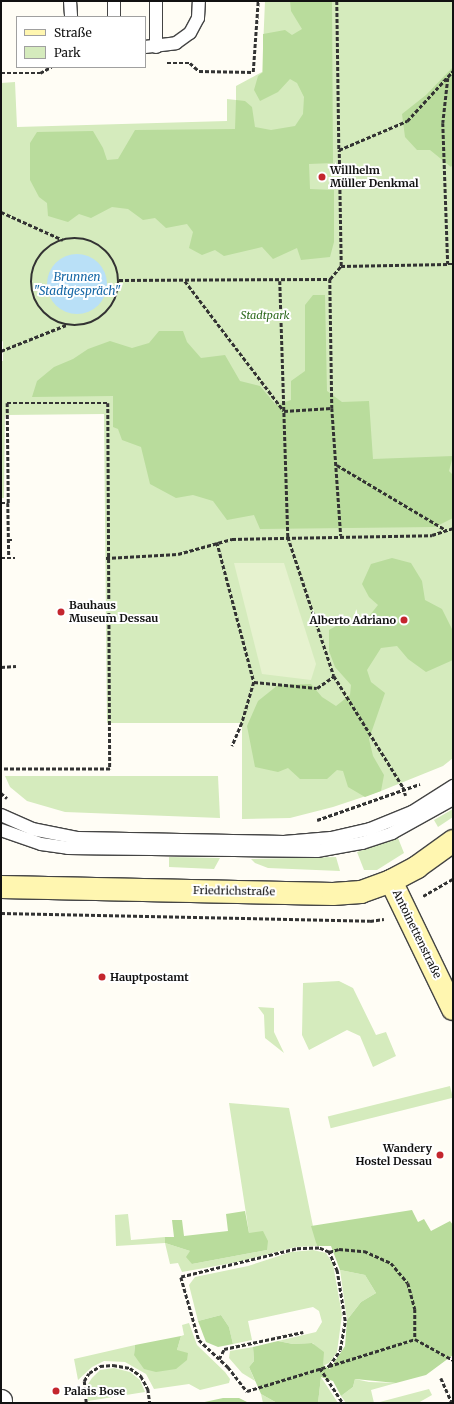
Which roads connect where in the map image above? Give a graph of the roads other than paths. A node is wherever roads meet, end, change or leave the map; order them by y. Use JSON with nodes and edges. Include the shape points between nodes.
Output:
{"nodes":[{"id":1,"x":70,"y":1,"type":"edge"},
{"id":2,"x":114,"y":1,"type":"edge"},
{"id":3,"x":156,"y":1,"type":"edge"},
{"id":4,"x":199,"y":1,"type":"edge"},
{"id":5,"x":71,"y":16,"type":"edge"},
{"id":6,"x":114,"y":16,"type":"edge"},
{"id":7,"x":150,"y":47,"type":"edge"},
{"id":8,"x":453,"y":786,"type":"edge"},
{"id":9,"x":453,"y":798,"type":"edge"},
{"id":10,"x":1,"y":815,"type":"edge"},
{"id":11,"x":1,"y":830,"type":"edge"},
{"id":12,"x":453,"y":841,"type":"edge"},
{"id":13,"x":391,"y":881,"type":"junction"},
{"id":14,"x":1,"y":887,"type":"edge"},
{"id":15,"x":453,"y":1009,"type":"edge"}],
"edges":[{"from":1,"to":5,"type":"lane"},
{"from":2,"to":6,"type":"lane"},
{"from":3,"to":7,"type":"lane"},
{"from":4,"to":7,"type":"lane","via":[[198,18],[190,33],[176,43]]},
{"from":8,"to":10,"type":"lane","via":[[412,812],[370,829],[331,838],[284,842],[78,838],[32,829]]},
{"from":9,"to":11,"type":"lane","via":[[392,833],[362,844],[317,851],[68,848],[41,844]]},
{"from":12,"to":13,"type":"main road","name":"Friedrichstraße","via":[[417,867]]},
{"from":13,"to":14,"type":"main road","name":"Friedrichstraße","via":[[361,892],[333,894]]},
{"from":13,"to":15,"type":"main road","name":"Antoinettenstraße"}]}
